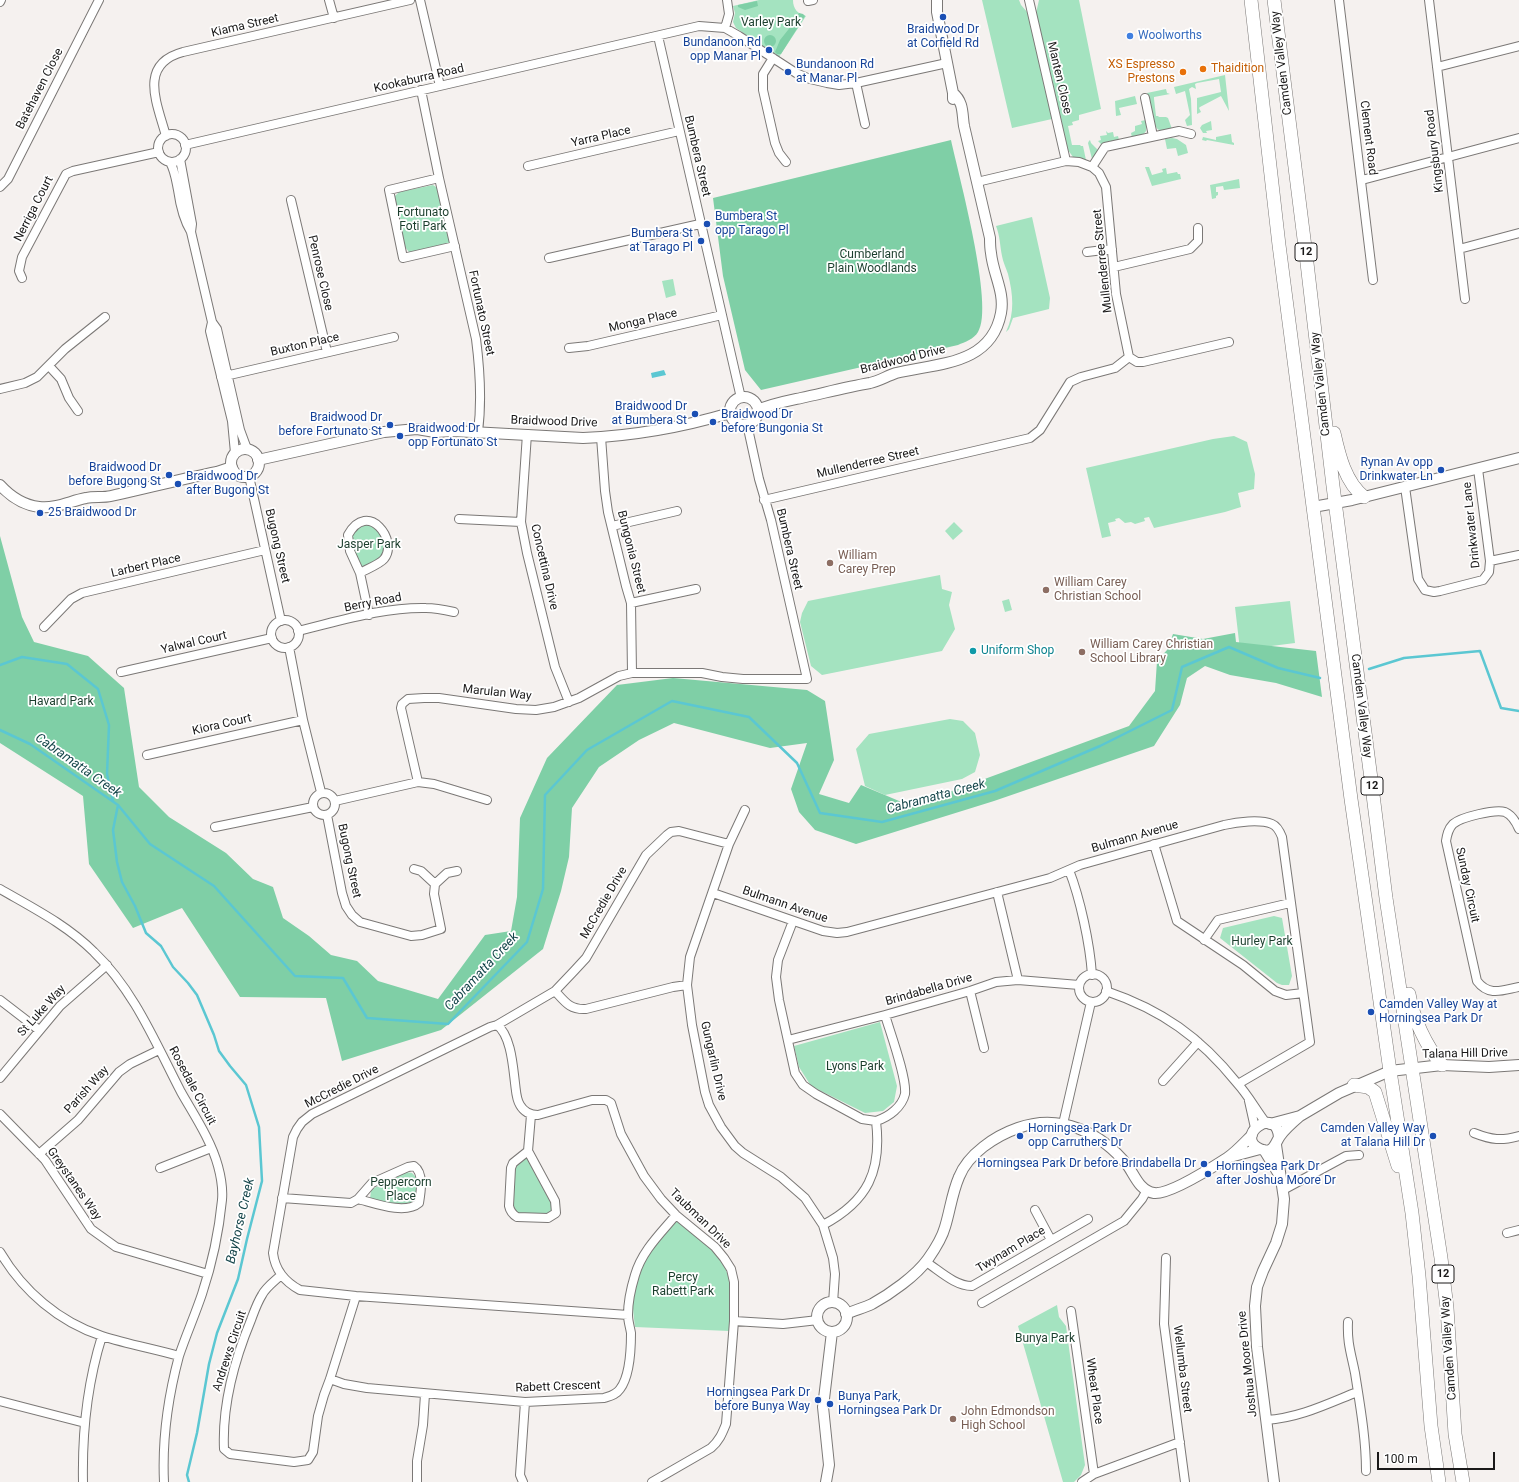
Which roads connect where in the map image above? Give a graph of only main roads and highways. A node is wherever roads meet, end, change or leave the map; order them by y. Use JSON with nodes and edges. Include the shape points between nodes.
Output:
{"nodes":[{"id":1,"x":1243,"y":0,"type":"edge"},
{"id":2,"x":1251,"y":0,"type":"edge"},
{"id":3,"x":1274,"y":0,"type":"edge"},
{"id":4,"x":1266,"y":134,"type":"junction"},
{"id":5,"x":1315,"y":331,"type":"junction"},
{"id":6,"x":1364,"y":497,"type":"road end"},
{"id":7,"x":1386,"y":898,"type":"junction"},
{"id":8,"x":1442,"y":1065,"type":"road end"},
{"id":9,"x":1354,"y":1085,"type":"road end"},
{"id":10,"x":1417,"y":1258,"type":"junction"},
{"id":11,"x":1439,"y":1482,"type":"edge"},
{"id":12,"x":1463,"y":1482,"type":"edge"}],
"edges":[{"from":1,"to":4,"type":"main road","via":[[1248,43]]},
{"from":2,"to":4,"type":"main road","name":"Camden Valley Way","number":"12"},
{"from":3,"to":5,"type":"main road","name":"Camden Valley Way","number":"12"},
{"from":4,"to":10,"type":"main road","name":"Camden Valley Way","number":"12","via":[[1351,799]]},
{"from":5,"to":6,"type":"main road","via":[[1326,362],[1338,448],[1352,485]]},
{"from":5,"to":7,"type":"main road","name":"Camden Valley Way","number":"12"},
{"from":7,"to":8,"type":"main road","via":[[1399,924],[1412,1008],[1430,1049]]},
{"from":7,"to":12,"type":"main road","name":"Camden Valley Way","number":"12","via":[[1441,1258],[1447,1308],[1455,1434]]},
{"from":9,"to":10,"type":"main road","via":[[1368,1087],[1375,1092],[1396,1160]]},
{"from":10,"to":11,"type":"main road","name":"Camden Valley Way","number":"12","via":[[1430,1426]]}]}
